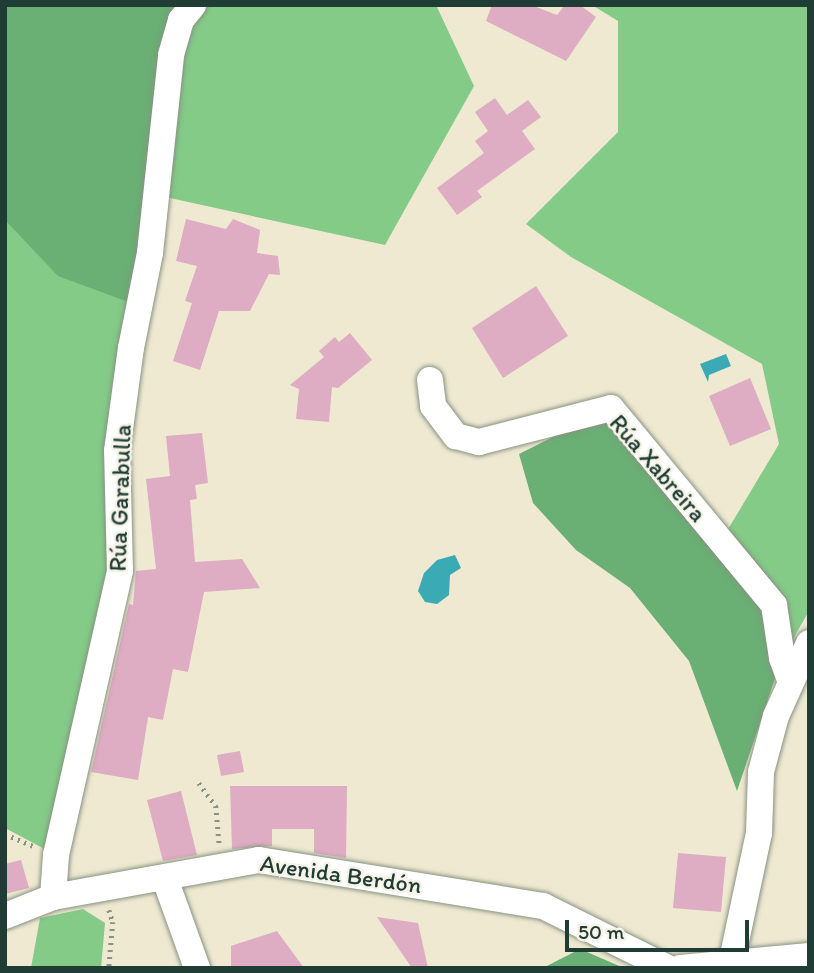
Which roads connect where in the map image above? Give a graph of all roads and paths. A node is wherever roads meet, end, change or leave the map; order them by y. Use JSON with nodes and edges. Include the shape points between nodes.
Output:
{"nodes":[{"id":1,"x":193,"y":5,"type":"edge"},
{"id":2,"x":430,"y":380,"type":"dead end"},
{"id":3,"x":809,"y":643,"type":"edge"},
{"id":4,"x":790,"y":680,"type":"junction"},
{"id":5,"x":199,"y":783,"type":"dead end"},
{"id":6,"x":221,"y":863,"type":"junction"},
{"id":7,"x":165,"y":879,"type":"junction"},
{"id":8,"x":97,"y":892,"type":"junction"},
{"id":9,"x":53,"y":897,"type":"junction"},
{"id":10,"x":5,"y":916,"type":"edge"},
{"id":11,"x":809,"y":956,"type":"edge"},
{"id":12,"x":732,"y":960,"type":"junction"},
{"id":13,"x":109,"y":968,"type":"edge"},
{"id":14,"x":197,"y":968,"type":"edge"},
{"id":15,"x":667,"y":968,"type":"edge"},
{"id":16,"x":680,"y":968,"type":"edge"}],
"edges":[{"from":1,"to":9,"type":"street","name":"Rúa Garabulla","via":[[181,20],[171,55],[150,253],[117,451],[120,571],[56,855]]},
{"from":2,"to":4,"type":"street","name":"Rúa Xabreira","via":[[433,406],[456,436],[479,442],[611,408],[774,606]]},
{"from":3,"to":4,"type":"street"},
{"from":4,"to":12,"type":"street","via":[[761,772],[759,833]]},
{"from":5,"to":6,"type":"path","via":[[216,806]]},
{"from":6,"to":7,"type":"street","name":"Avenida Berdón"},
{"from":6,"to":15,"type":"street","name":"Avenida Berdón","via":[[259,860],[352,872],[543,906]]},
{"from":7,"to":8,"type":"street","name":"Avenida Berdón"},
{"from":7,"to":14,"type":"street"},
{"from":8,"to":9,"type":"street","name":"Avenida Berdón"},
{"from":8,"to":13,"type":"path","via":[[113,922]]},
{"from":9,"to":10,"type":"street","name":"Avenida Berdón"},
{"from":11,"to":12,"type":"street"},
{"from":12,"to":16,"type":"street"}]}
